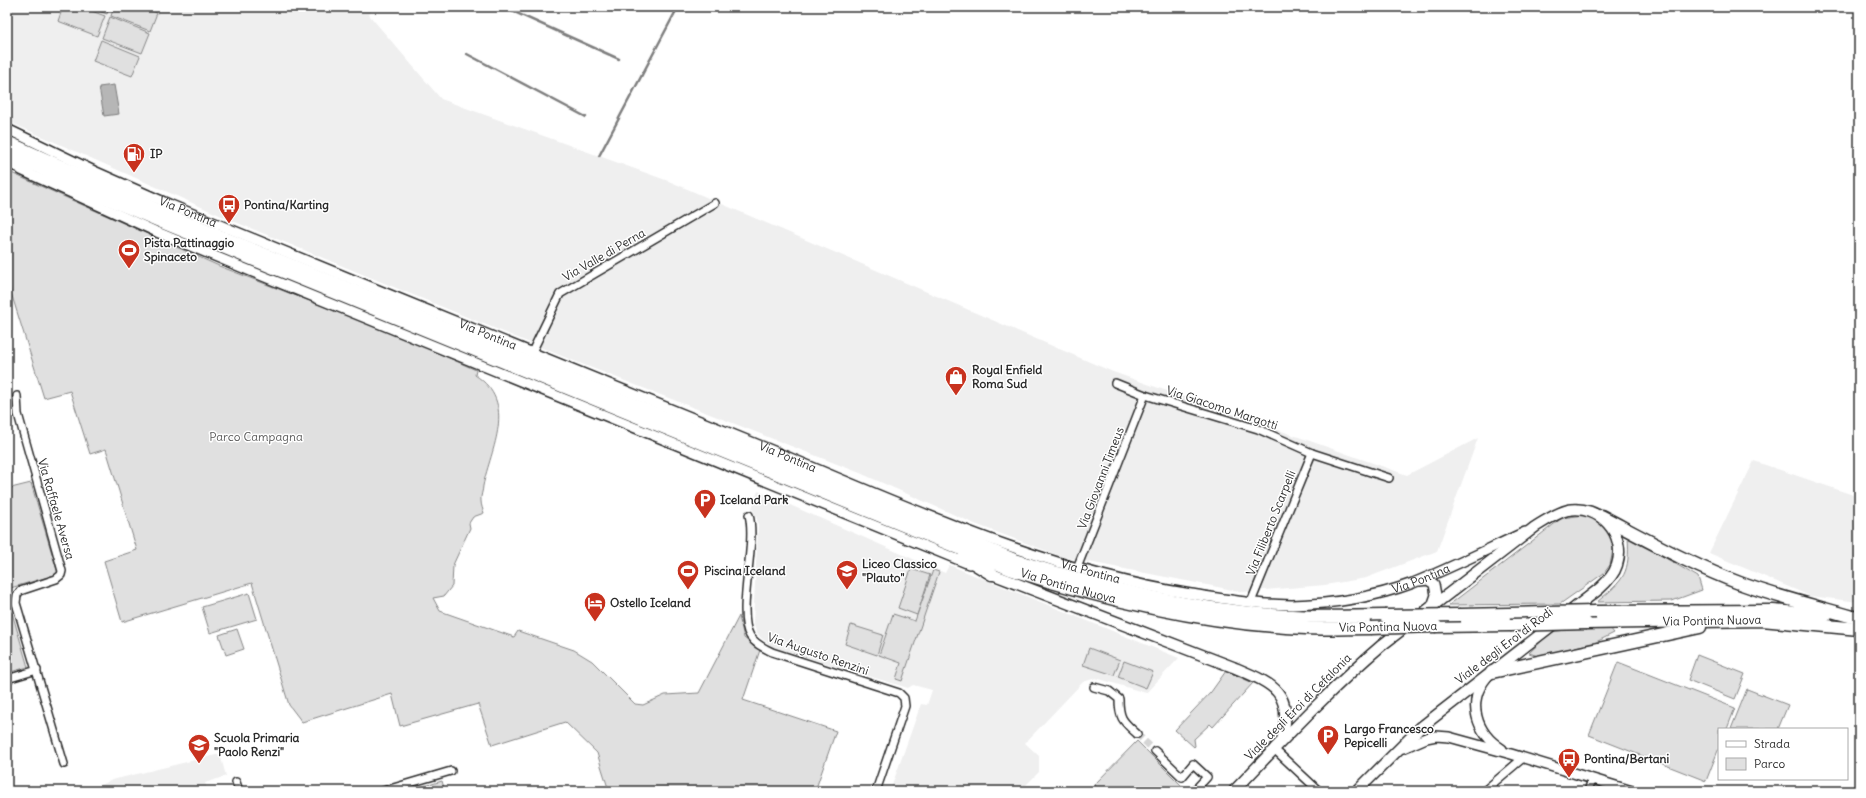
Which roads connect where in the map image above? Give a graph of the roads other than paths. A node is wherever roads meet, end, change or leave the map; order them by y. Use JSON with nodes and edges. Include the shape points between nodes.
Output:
{"nodes":[{"id":1,"x":7,"y":130,"type":"edge"},
{"id":2,"x":7,"y":142,"type":"edge"},
{"id":3,"x":7,"y":152,"type":"edge"},
{"id":4,"x":7,"y":162,"type":"edge"},
{"id":5,"x":80,"y":187,"type":"junction"},
{"id":6,"x":715,"y":202,"type":"dead end"},
{"id":7,"x":532,"y":352,"type":"junction"},
{"id":8,"x":1115,"y":384,"type":"dead end"},
{"id":9,"x":1145,"y":395,"type":"junction"},
{"id":10,"x":17,"y":396,"type":"dead end"},
{"id":11,"x":1312,"y":453,"type":"junction"},
{"id":12,"x":1389,"y":478,"type":"dead end"},
{"id":13,"x":1597,"y":514,"type":"junction"},
{"id":14,"x":749,"y":515,"type":"dead end"},
{"id":15,"x":1535,"y":527,"type":"junction"},
{"id":16,"x":932,"y":532,"type":"junction"},
{"id":17,"x":1077,"y":568,"type":"junction"},
{"id":18,"x":992,"y":574,"type":"junction"},
{"id":19,"x":1415,"y":582,"type":"junction"},
{"id":20,"x":1250,"y":602,"type":"junction"},
{"id":21,"x":1432,"y":606,"type":"junction"},
{"id":22,"x":1856,"y":618,"type":"edge"},
{"id":23,"x":1728,"y":621,"type":"junction"},
{"id":24,"x":1859,"y":628,"type":"edge"},
{"id":25,"x":37,"y":670,"type":"junction"},
{"id":26,"x":1492,"y":672,"type":"junction"},
{"id":27,"x":7,"y":679,"type":"edge"},
{"id":28,"x":1094,"y":687,"type":"dead end"},
{"id":29,"x":1137,"y":734,"type":"tunnel mouth"},
{"id":30,"x":1278,"y":745,"type":"junction"},
{"id":31,"x":1155,"y":751,"type":"tunnel mouth"},
{"id":32,"x":1393,"y":754,"type":"junction"},
{"id":33,"x":1510,"y":754,"type":"junction"},
{"id":34,"x":1523,"y":758,"type":"junction"},
{"id":35,"x":64,"y":764,"type":"dead end"},
{"id":36,"x":451,"y":771,"type":"dead end"},
{"id":37,"x":1592,"y":779,"type":"junction"},
{"id":38,"x":236,"y":782,"type":"dead end"},
{"id":39,"x":238,"y":791,"type":"edge"},
{"id":40,"x":383,"y":791,"type":"edge"},
{"id":41,"x":876,"y":791,"type":"edge"},
{"id":42,"x":1194,"y":791,"type":"edge"},
{"id":43,"x":1234,"y":791,"type":"edge"},
{"id":44,"x":1319,"y":791,"type":"edge"},
{"id":45,"x":1357,"y":791,"type":"edge"},
{"id":46,"x":1484,"y":791,"type":"edge"},
{"id":47,"x":1588,"y":791,"type":"edge"},
{"id":48,"x":1632,"y":791,"type":"edge"}],
"edges":[{"from":1,"to":7,"type":"street","name":"Via Pontina","via":[[171,205]]},
{"from":2,"to":16,"type":"highway","name":"Via Pontina","via":[[178,220],[738,446]]},
{"from":3,"to":5,"type":"highway","name":"Via Pontina"},
{"from":4,"to":5,"type":"highway"},
{"from":4,"to":18,"type":"street","via":[[157,232]]},
{"from":5,"to":16,"type":"highway","name":"Via Pontina","via":[[267,266]]},
{"from":6,"to":7,"type":"street","name":"Via Valle di Perna","via":[[561,293],[556,298]]},
{"from":7,"to":17,"type":"street","name":"Via Pontina","via":[[986,537]]},
{"from":8,"to":9,"type":"street","name":"Via Giacomo Margotti"},
{"from":9,"to":11,"type":"street","name":"Via Giacomo Margotti","via":[[1258,429]]},
{"from":9,"to":17,"type":"street","name":"Via Giovanni Timeus"},
{"from":10,"to":25,"type":"street","name":"Via Raffaele Aversa","via":[[18,414],[62,568],[61,575],[56,579],[22,590],[17,595],[17,605]]},
{"from":11,"to":12,"type":"street","name":"Via Giacomo Margotti"},
{"from":11,"to":20,"type":"street","name":"Via Filiberto Scarpelli"},
{"from":13,"to":15,"type":"main road","name":"Via Pontina","via":[[1574,510],[1562,512]]},
{"from":13,"to":22,"type":"highway","via":[[1703,568],[1741,584]]},
{"from":13,"to":26,"type":"main road","name":"Viale degli Eroi di Rodi","via":[[1613,531],[1618,544],[1618,560],[1613,575],[1600,589]]},
{"from":14,"to":41,"type":"street","name":"Via Augusto Renzini","via":[[751,533],[746,618],[750,635],[756,643],[772,652],[899,693],[905,700]]},
{"from":15,"to":19,"type":"street","name":"Via Pontina"},
{"from":15,"to":21,"type":"main road","name":"Viale degli Eroi di Cefalonia"},
{"from":16,"to":18,"type":"highway"},
{"from":16,"to":22,"type":"highway","name":"Via Pontina Nuova","bridge":true,"via":[[1068,577],[1124,591],[1187,604],[1272,615],[1773,611]]},
{"from":16,"to":23,"type":"highway","name":"Via Pontina Nuova","bridge":true,"via":[[1010,569],[1065,587],[1181,613],[1306,628]]},
{"from":17,"to":20,"type":"street","name":"Via Pontina","via":[[1155,588]]},
{"from":18,"to":30,"type":"main road","via":[[1271,684],[1284,705],[1285,727]]},
{"from":19,"to":20,"type":"street","name":"Via Pontina","via":[[1334,601],[1295,605]]},
{"from":19,"to":21,"type":"street","via":[[1426,580],[1434,584],[1436,595]]},
{"from":21,"to":30,"type":"main road","name":"Viale degli Eroi di Cefalonia","via":[[1357,665]]},
{"from":23,"to":24,"type":"highway","name":"Via Pontina Nuova","via":[[1762,620]]},
{"from":23,"to":26,"type":"highway"},
{"from":25,"to":27,"type":"street"},
{"from":25,"to":35,"type":"street","name":"Via Raffaele Aversa"},
{"from":26,"to":32,"type":"main road","name":"Viale degli Eroi di Rodi","via":[[1420,728]]},
{"from":26,"to":33,"type":"street","via":[[1477,697],[1477,720],[1487,737]]},
{"from":28,"to":29,"type":"street","via":[[1109,691],[1119,699],[1121,719]]},
{"from":30,"to":43,"type":"main road","name":"Viale degli Eroi di Cefalonia"},
{"from":30,"to":44,"type":"street"},
{"from":31,"to":42,"type":"street","via":[[1182,777],[1193,764],[1207,777]]},
{"from":32,"to":33,"type":"street","via":[[1416,741],[1436,736],[1450,737]]},
{"from":32,"to":45,"type":"main road","name":"Viale degli Eroi di Rodi"},
{"from":33,"to":34,"type":"street"},
{"from":34,"to":37,"type":"street"},
{"from":34,"to":46,"type":"street"},
{"from":36,"to":40,"type":"street"},
{"from":37,"to":47,"type":"street"},
{"from":37,"to":48,"type":"street"},
{"from":38,"to":39,"type":"street"}]}
